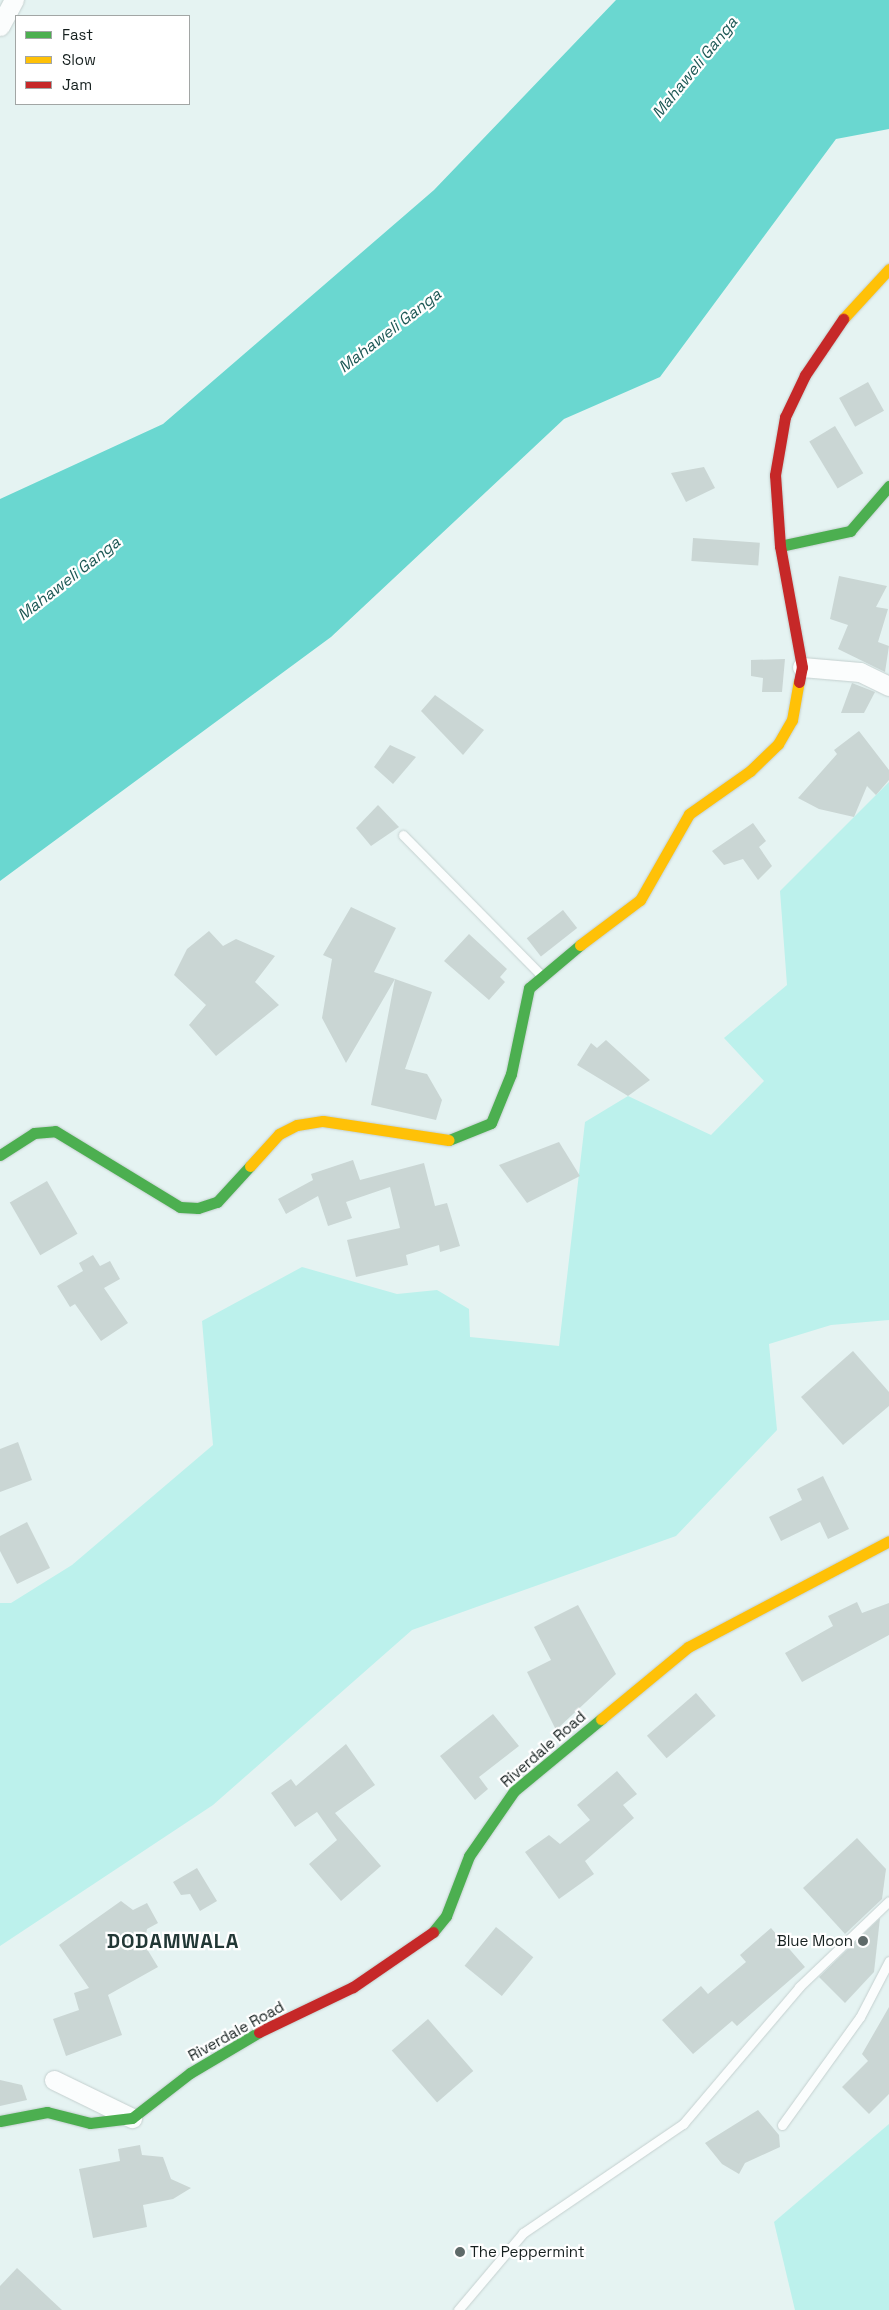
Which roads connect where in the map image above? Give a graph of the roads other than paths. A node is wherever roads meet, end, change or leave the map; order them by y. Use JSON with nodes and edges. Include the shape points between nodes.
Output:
{"nodes":[{"id":1,"x":14,"y":0,"type":"edge"},
{"id":2,"x":0,"y":26,"type":"edge"},
{"id":3,"x":889,"y":269,"type":"edge"},
{"id":4,"x":889,"y":486,"type":"edge"},
{"id":5,"x":780,"y":546,"type":"junction"},
{"id":6,"x":802,"y":667,"type":"junction"},
{"id":7,"x":889,"y":686,"type":"edge"},
{"id":8,"x":403,"y":835,"type":"dead end"},
{"id":9,"x":540,"y":974,"type":"junction"},
{"id":10,"x":0,"y":1156,"type":"edge"},
{"id":11,"x":889,"y":1540,"type":"edge"},
{"id":12,"x":889,"y":1901,"type":"edge"},
{"id":13,"x":889,"y":1961,"type":"edge"},
{"id":14,"x":54,"y":2080,"type":"dead end"},
{"id":15,"x":132,"y":2118,"type":"junction"},
{"id":16,"x":0,"y":2121,"type":"edge"},
{"id":17,"x":782,"y":2125,"type":"dead end"},
{"id":18,"x":458,"y":2310,"type":"edge"}],
"edges":[{"from":1,"to":2,"type":"street"},
{"from":3,"to":5,"type":"street","via":[[847,313],[805,375],[785,417],[774,475]]},
{"from":4,"to":5,"type":"street","via":[[850,531]]},
{"from":5,"to":6,"type":"street"},
{"from":6,"to":7,"type":"street","via":[[860,672]]},
{"from":6,"to":9,"type":"street","via":[[792,720],[778,744],[750,771],[689,814],[640,900]]},
{"from":8,"to":9,"type":"lane"},
{"from":9,"to":10,"type":"street","via":[[523,1004],[510,1074],[491,1123],[469,1136],[443,1143],[322,1121],[297,1125],[279,1134],[217,1202],[198,1208],[180,1207],[55,1131],[34,1133]]},
{"from":11,"to":15,"type":"street","name":"Riverdale Road","via":[[688,1647],[514,1791],[469,1856],[446,1916],[428,1938],[353,1988],[250,2036],[190,2073]]},
{"from":12,"to":18,"type":"lane","via":[[800,1988],[683,2124],[523,2233]]},
{"from":13,"to":17,"type":"lane","via":[[860,2016]]},
{"from":14,"to":15,"type":"street"},
{"from":15,"to":16,"type":"street","via":[[90,2123],[47,2112]]}]}
